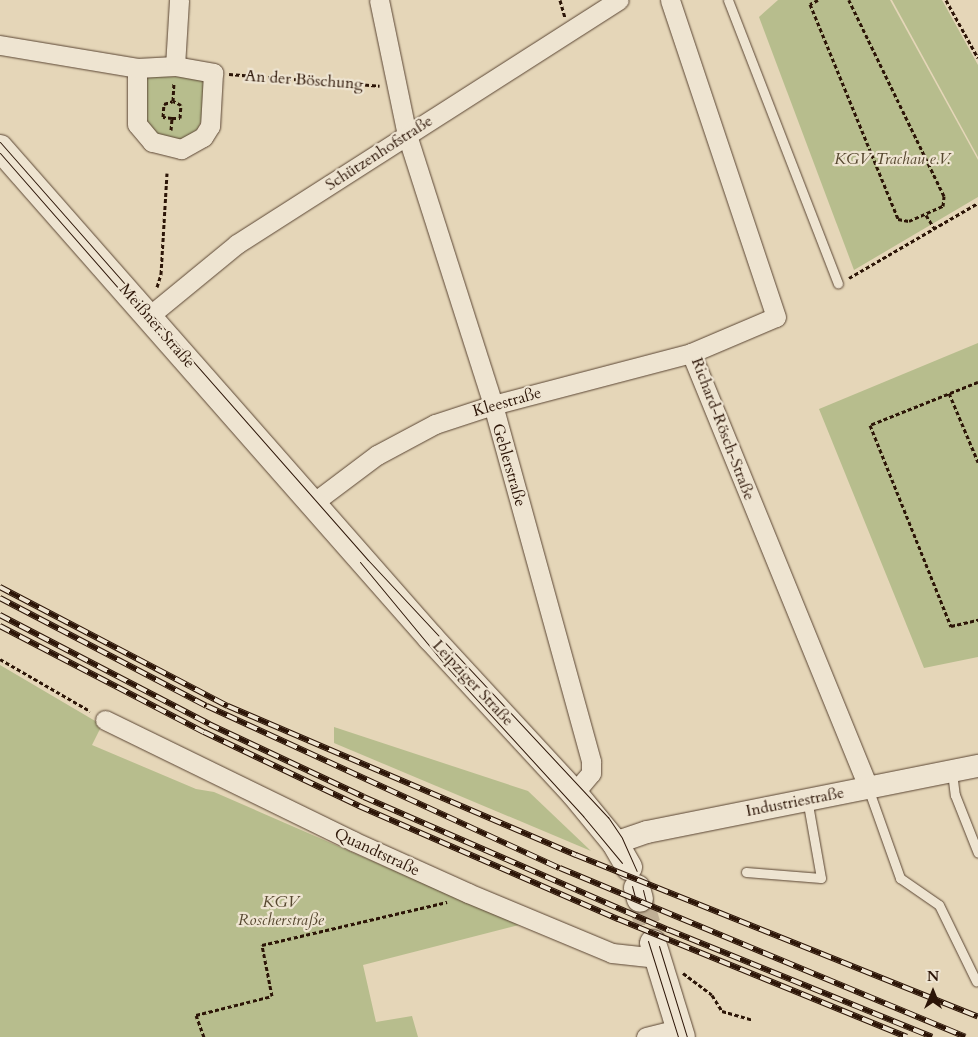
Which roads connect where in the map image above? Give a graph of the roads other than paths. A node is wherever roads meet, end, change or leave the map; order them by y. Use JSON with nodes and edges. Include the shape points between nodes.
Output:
{"nodes":[{"id":1,"x":179,"y":0,"type":"edge"},
{"id":2,"x":380,"y":0,"type":"edge"},
{"id":3,"x":619,"y":0,"type":"edge"},
{"id":4,"x":670,"y":0,"type":"edge"},
{"id":5,"x":728,"y":0,"type":"edge"},
{"id":6,"x":0,"y":45,"type":"edge"},
{"id":7,"x":175,"y":66,"type":"junction"},
{"id":8,"x":137,"y":68,"type":"junction"},
{"id":9,"x":407,"y":135,"type":"junction"},
{"id":10,"x":0,"y":148,"type":"edge"},
{"id":11,"x":841,"y":282,"type":"road end"},
{"id":12,"x":148,"y":317,"type":"junction"},
{"id":13,"x":691,"y":353,"type":"junction"},
{"id":14,"x":493,"y":405,"type":"junction"},
{"id":15,"x":313,"y":503,"type":"junction"},
{"id":16,"x":105,"y":720,"type":"road end"},
{"id":17,"x":978,"y":766,"type":"edge"},
{"id":18,"x":952,"y":771,"type":"junction"},
{"id":19,"x":868,"y":787,"type":"junction"},
{"id":20,"x":574,"y":793,"type":"junction"},
{"id":21,"x":807,"y":799,"type":"junction"},
{"id":22,"x":615,"y":843,"type":"junction"},
{"id":23,"x":978,"y":853,"type":"edge"},
{"id":24,"x":746,"y":872,"type":"dead end"},
{"id":25,"x":635,"y":884,"type":"tunnel mouth"},
{"id":26,"x":658,"y":958,"type":"joint"},
{"id":27,"x":976,"y":981,"type":"dead end"},
{"id":28,"x":681,"y":1033,"type":"edge"},
{"id":29,"x":646,"y":1037,"type":"edge"}],
"edges":[{"from":1,"to":7,"type":"street"},
{"from":2,"to":9,"type":"street","name":"Geblerstraße"},
{"from":3,"to":9,"type":"street","name":"Schützenhofstraße"},
{"from":4,"to":13,"type":"street","name":"Richard-Rösch-Straße","via":[[776,317]]},
{"from":5,"to":11,"type":"lane"},
{"from":6,"to":8,"type":"street"},
{"from":7,"to":8,"type":"street"},
{"from":7,"to":8,"type":"street","via":[[213,73],[210,126],[192,146],[169,149],[152,142],[137,124]]},
{"from":9,"to":12,"type":"street","name":"Schützenhofstraße","via":[[237,244]]},
{"from":9,"to":14,"type":"street","name":"Geblerstraße"},
{"from":10,"to":12,"type":"main road","name":"Meißner Straße"},
{"from":12,"to":15,"type":"main road","name":"Meißner Straße"},
{"from":13,"to":14,"type":"street","name":"Kleestraße"},
{"from":13,"to":19,"type":"street","name":"Richard-Rösch-Straße"},
{"from":14,"to":15,"type":"street","name":"Kleestraße","via":[[435,424],[377,455]]},
{"from":14,"to":20,"type":"street","name":"Geblerstraße","via":[[592,762],[591,773]]},
{"from":15,"to":20,"type":"main road","name":"Leipziger Straße"},
{"from":16,"to":26,"type":"street","name":"Quandtstraße","via":[[468,894],[612,954]]},
{"from":17,"to":18,"type":"street","name":"Industriestraße"},
{"from":18,"to":19,"type":"street","name":"Industriestraße"},
{"from":18,"to":23,"type":"lane","via":[[955,795]]},
{"from":19,"to":21,"type":"street","name":"Industriestraße"},
{"from":19,"to":27,"type":"lane","via":[[900,878],[939,905]]},
{"from":20,"to":22,"type":"main road","name":"Leipziger Straße"},
{"from":21,"to":22,"type":"street","name":"Industriestraße","via":[[647,832]]},
{"from":21,"to":24,"type":"lane","via":[[821,878]]},
{"from":22,"to":25,"type":"main road","name":"Leipziger Straße"},
{"from":26,"to":28,"type":"main road"},
{"from":28,"to":29,"type":"street"}]}
